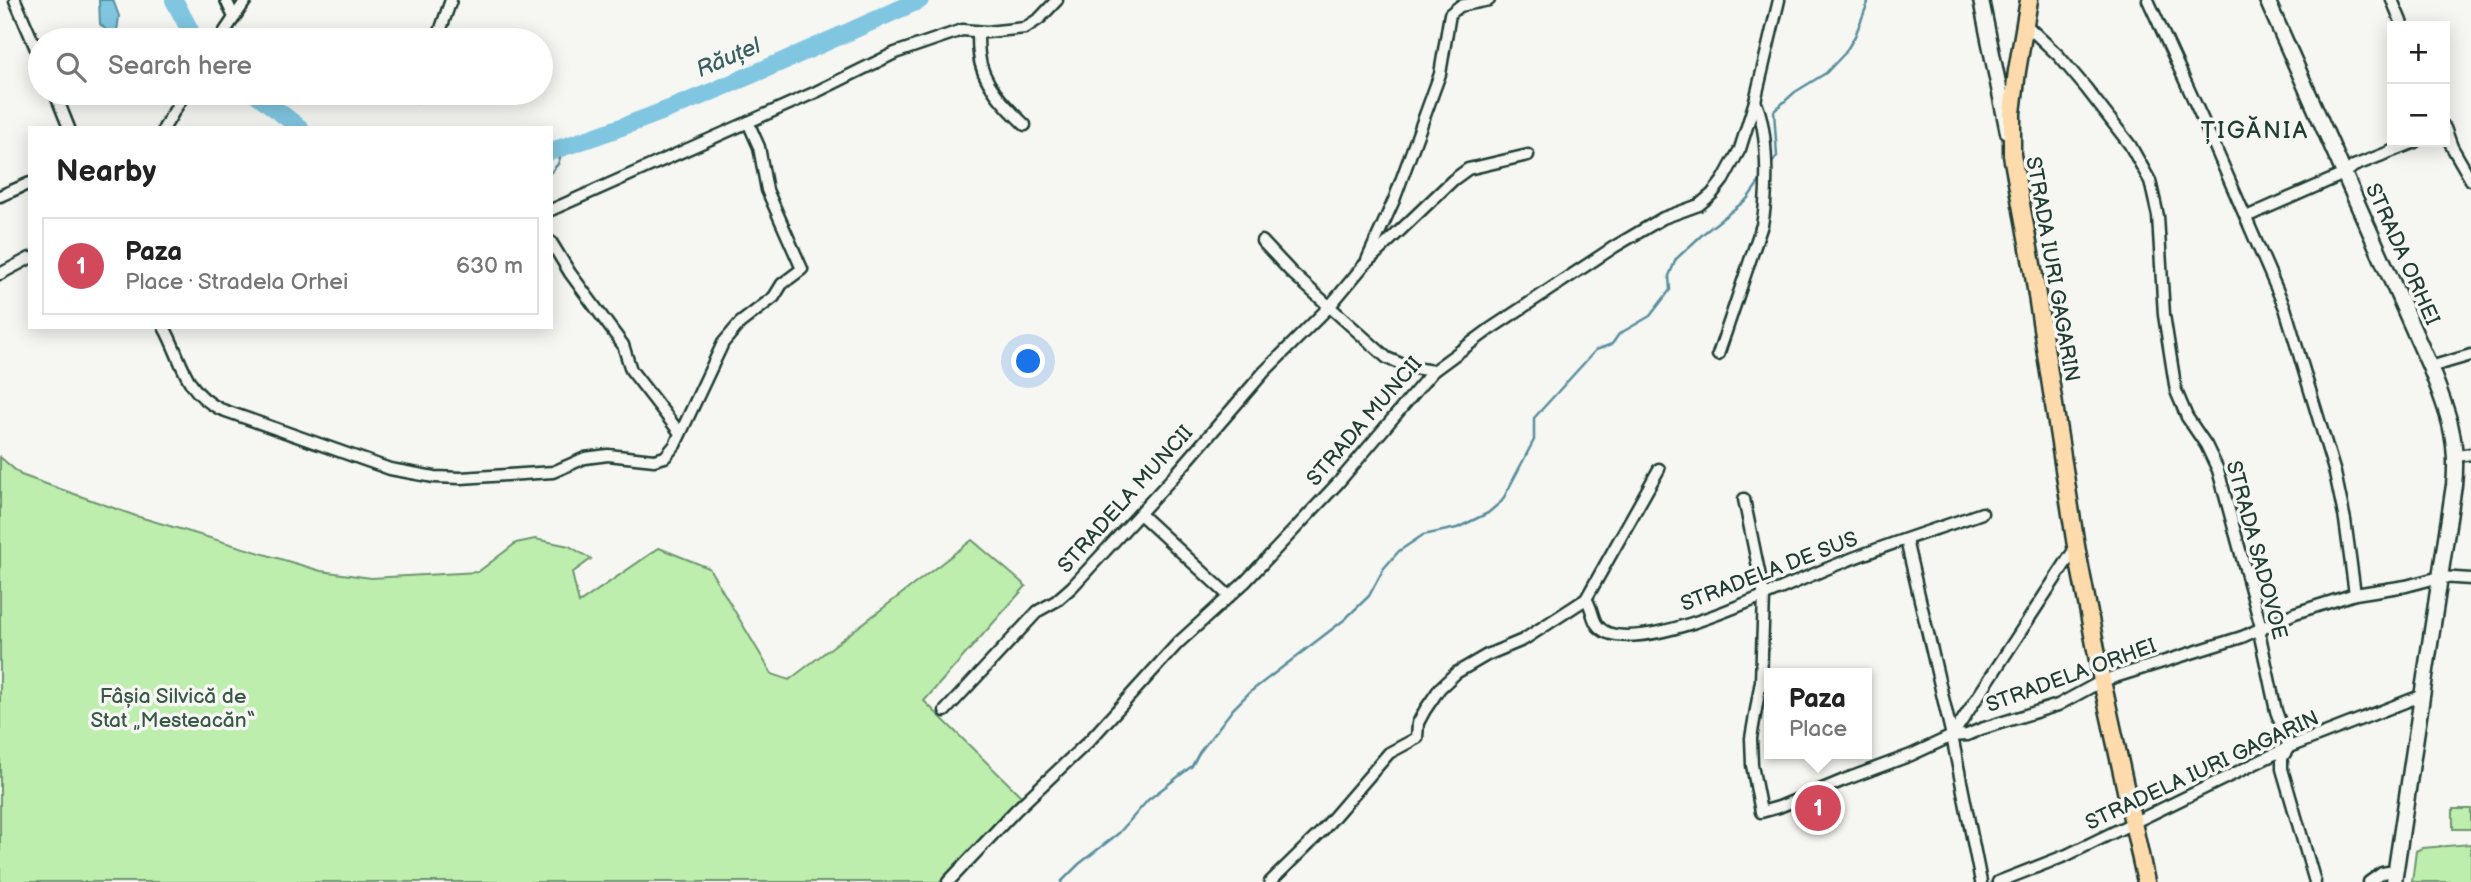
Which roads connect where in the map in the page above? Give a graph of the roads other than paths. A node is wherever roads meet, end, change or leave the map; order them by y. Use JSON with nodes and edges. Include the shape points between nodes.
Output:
{"nodes":[{"id":1,"x":15,"y":0,"type":"edge"},
{"id":2,"x":226,"y":0,"type":"edge"},
{"id":3,"x":246,"y":0,"type":"edge"},
{"id":4,"x":451,"y":0,"type":"edge"},
{"id":5,"x":1057,"y":0,"type":"edge"},
{"id":6,"x":1489,"y":0,"type":"edge"},
{"id":7,"x":1779,"y":0,"type":"edge"},
{"id":8,"x":1981,"y":0,"type":"edge"},
{"id":9,"x":2029,"y":0,"type":"edge"},
{"id":10,"x":2148,"y":0,"type":"edge"},
{"id":11,"x":2267,"y":0,"type":"edge"},
{"id":12,"x":2392,"y":0,"type":"edge"},
{"id":13,"x":234,"y":17,"type":"junction"},
{"id":14,"x":2401,"y":21,"type":"edge"},
{"id":15,"x":2024,"y":23,"type":"junction"},
{"id":16,"x":227,"y":28,"type":"edge"},
{"id":17,"x":441,"y":28,"type":"edge"},
{"id":18,"x":28,"y":30,"type":"edge"},
{"id":19,"x":978,"y":32,"type":"junction"},
{"id":20,"x":1755,"y":101,"type":"junction"},
{"id":21,"x":60,"y":105,"type":"edge"},
{"id":22,"x":178,"y":105,"type":"edge"},
{"id":23,"x":748,"y":122,"type":"junction"},
{"id":24,"x":1025,"y":125,"type":"dead end"},
{"id":25,"x":68,"y":126,"type":"edge"},
{"id":26,"x":165,"y":126,"type":"edge"},
{"id":27,"x":2450,"y":142,"type":"edge"},
{"id":28,"x":2402,"y":147,"type":"edge"},
{"id":29,"x":1528,"y":155,"type":"dead end"},
{"id":30,"x":2012,"y":155,"type":"junction"},
{"id":31,"x":2344,"y":174,"type":"junction"},
{"id":32,"x":2471,"y":180,"type":"edge"},
{"id":33,"x":28,"y":184,"type":"edge"},
{"id":34,"x":0,"y":196,"type":"edge"},
{"id":35,"x":553,"y":209,"type":"edge"},
{"id":36,"x":2246,"y":217,"type":"junction"},
{"id":37,"x":1262,"y":241,"type":"dead end"},
{"id":38,"x":553,"y":245,"type":"edge"},
{"id":39,"x":28,"y":259,"type":"edge"},
{"id":40,"x":1364,"y":265,"type":"junction"},
{"id":41,"x":0,"y":274,"type":"edge"},
{"id":42,"x":1329,"y":307,"type":"junction"},
{"id":43,"x":165,"y":329,"type":"edge"},
{"id":44,"x":1718,"y":355,"type":"dead end"},
{"id":45,"x":2471,"y":355,"type":"edge"},
{"id":46,"x":2430,"y":367,"type":"junction"},
{"id":47,"x":1433,"y":370,"type":"junction"},
{"id":48,"x":680,"y":433,"type":"junction"},
{"id":49,"x":2464,"y":455,"type":"edge"},
{"id":50,"x":1659,"y":469,"type":"dead end"},
{"id":51,"x":1744,"y":499,"type":"dead end"},
{"id":52,"x":1982,"y":513,"type":"dead end"},
{"id":53,"x":1140,"y":514,"type":"junction"},
{"id":54,"x":1906,"y":540,"type":"junction"},
{"id":55,"x":2077,"y":547,"type":"junction"},
{"id":56,"x":2440,"y":577,"type":"junction"},
{"id":57,"x":2471,"y":579,"type":"edge"},
{"id":58,"x":2356,"y":594,"type":"junction"},
{"id":59,"x":1229,"y":596,"type":"junction"},
{"id":60,"x":1764,"y":596,"type":"junction"},
{"id":61,"x":1586,"y":599,"type":"junction"},
{"id":62,"x":2261,"y":627,"type":"junction"},
{"id":63,"x":2102,"y":681,"type":"junction"},
{"id":64,"x":2423,"y":695,"type":"junction"},
{"id":65,"x":945,"y":711,"type":"dead end"},
{"id":66,"x":1952,"y":736,"type":"junction"},
{"id":67,"x":2289,"y":747,"type":"junction"},
{"id":68,"x":2132,"y":823,"type":"junction"},
{"id":69,"x":2395,"y":876,"type":"edge"},
{"id":70,"x":948,"y":882,"type":"edge"},
{"id":71,"x":1269,"y":882,"type":"edge"},
{"id":72,"x":1981,"y":882,"type":"edge"},
{"id":73,"x":1998,"y":882,"type":"edge"},
{"id":74,"x":2146,"y":882,"type":"edge"},
{"id":75,"x":2315,"y":882,"type":"edge"},
{"id":76,"x":2369,"y":882,"type":"edge"}],
"edges":[{"from":1,"to":18,"type":"street"},
{"from":2,"to":13,"type":"street"},
{"from":3,"to":13,"type":"street"},
{"from":4,"to":17,"type":"street"},
{"from":5,"to":19,"type":"street","via":[[1025,28]]},
{"from":6,"to":40,"type":"street","via":[[1460,6],[1448,18],[1440,74],[1394,200]]},
{"from":7,"to":20,"type":"street","name":"STRADA MUNCII"},
{"from":8,"to":30,"type":"street","name":"STRADA IURI GAGARIN"},
{"from":9,"to":15,"type":"main road"},
{"from":10,"to":36,"type":"street"},
{"from":11,"to":31,"type":"street","name":"STRADA ORHEI"},
{"from":12,"to":14,"type":"street"},
{"from":13,"to":16,"type":"street"},
{"from":15,"to":30,"type":"main road","via":[[2014,92]]},
{"from":15,"to":62,"type":"street","name":"STRADA SADOVOE","via":[[2086,88],[2130,145],[2150,181],[2158,216],[2164,315],[2176,391],[2218,470]]},
{"from":19,"to":23,"type":"street","via":[[962,30],[895,53]]},
{"from":19,"to":24,"type":"street","via":[[979,56],[987,79]]},
{"from":20,"to":44,"type":"street","via":[[1761,122],[1765,208]]},
{"from":20,"to":47,"type":"street","name":"STRADA MUNCII","via":[[1734,162],[1699,205],[1643,229]]},
{"from":21,"to":25,"type":"street"},
{"from":22,"to":26,"type":"street"},
{"from":23,"to":35,"type":"street"},
{"from":23,"to":48,"type":"street","via":[[759,147],[767,190],[802,269],[723,342]]},
{"from":27,"to":32,"type":"street"},
{"from":28,"to":31,"type":"street"},
{"from":29,"to":40,"type":"street","name":"STRADELA MUNCII","via":[[1462,173]]},
{"from":30,"to":55,"type":"main road","name":"STRADA IURI GAGARIN"},
{"from":31,"to":36,"type":"street"},
{"from":31,"to":46,"type":"street","name":"STRADA ORHEI"},
{"from":33,"to":34,"type":"street"},
{"from":36,"to":58,"type":"street","via":[[2285,308],[2328,448]]},
{"from":37,"to":42,"type":"street"},
{"from":38,"to":48,"type":"street","via":[[623,345],[631,370]]},
{"from":39,"to":41,"type":"street"},
{"from":40,"to":42,"type":"street","name":"STRADELA MUNCII"},
{"from":42,"to":47,"type":"street","via":[[1387,358]]},
{"from":42,"to":53,"type":"street","name":"STRADELA MUNCII","via":[[1264,372]]},
{"from":43,"to":48,"type":"street","via":[[189,384],[205,401],[411,474],[461,478],[544,474],[585,458],[608,455],[654,460],[665,457]]},
{"from":45,"to":46,"type":"street"},
{"from":46,"to":49,"type":"street","name":"STRADA ORHEI"},
{"from":47,"to":59,"type":"street","name":"STRADA MUNCII","via":[[1338,483]]},
{"from":49,"to":56,"type":"street","name":"STRADA ORHEI"},
{"from":50,"to":61,"type":"street"},
{"from":51,"to":60,"type":"street"},
{"from":52,"to":54,"type":"street","name":"STRADELA DE SUS"},
{"from":53,"to":59,"type":"street"},
{"from":53,"to":65,"type":"street","name":"STRADELA MUNCII","via":[[1072,587],[1028,621]]},
{"from":54,"to":60,"type":"street","name":"STRADELA DE SUS"},
{"from":54,"to":66,"type":"street"},
{"from":55,"to":63,"type":"main road","name":"STRADA IURI GAGARIN"},
{"from":55,"to":66,"type":"street"},
{"from":56,"to":57,"type":"street"},
{"from":56,"to":58,"type":"street","name":"STRADELA ORHEI"},
{"from":56,"to":64,"type":"street","name":"STRADA ORHEI"},
{"from":58,"to":62,"type":"street","name":"STRADELA ORHEI"},
{"from":59,"to":70,"type":"street","name":"STRADA MUNCII"},
{"from":60,"to":61,"type":"street","name":"STRADELA DE SUS","via":[[1684,625],[1639,634],[1614,634],[1598,627]]},
{"from":60,"to":66,"type":"street","name":"STRADELA ORHEI","via":[[1761,681],[1751,751],[1761,812]]},
{"from":61,"to":71,"type":"street","via":[[1523,640],[1486,655],[1449,679],[1425,710],[1417,738],[1389,753],[1321,832]]},
{"from":62,"to":63,"type":"street","name":"STRADELA ORHEI"},
{"from":62,"to":67,"type":"street","name":"STRADA SADOVOE","via":[[2276,711]]},
{"from":63,"to":66,"type":"street","name":"STRADELA ORHEI","via":[[2058,705]]},
{"from":63,"to":68,"type":"main road","name":"STRADA IURI GAGARIN"},
{"from":64,"to":67,"type":"street","name":"STRADELA IURI GAGARIN"},
{"from":64,"to":69,"type":"street","name":"STRADA ORHEI"},
{"from":66,"to":72,"type":"street"},
{"from":67,"to":68,"type":"street","name":"STRADELA IURI GAGARIN"},
{"from":67,"to":75,"type":"street","name":"STRADA SADOVOE","via":[[2282,769]]},
{"from":68,"to":73,"type":"street","name":"STRADELA IURI GAGARIN"},
{"from":68,"to":74,"type":"main road","name":"STRADA IURI GAGARIN"},
{"from":69,"to":76,"type":"street","via":[[2382,873]]}]}
